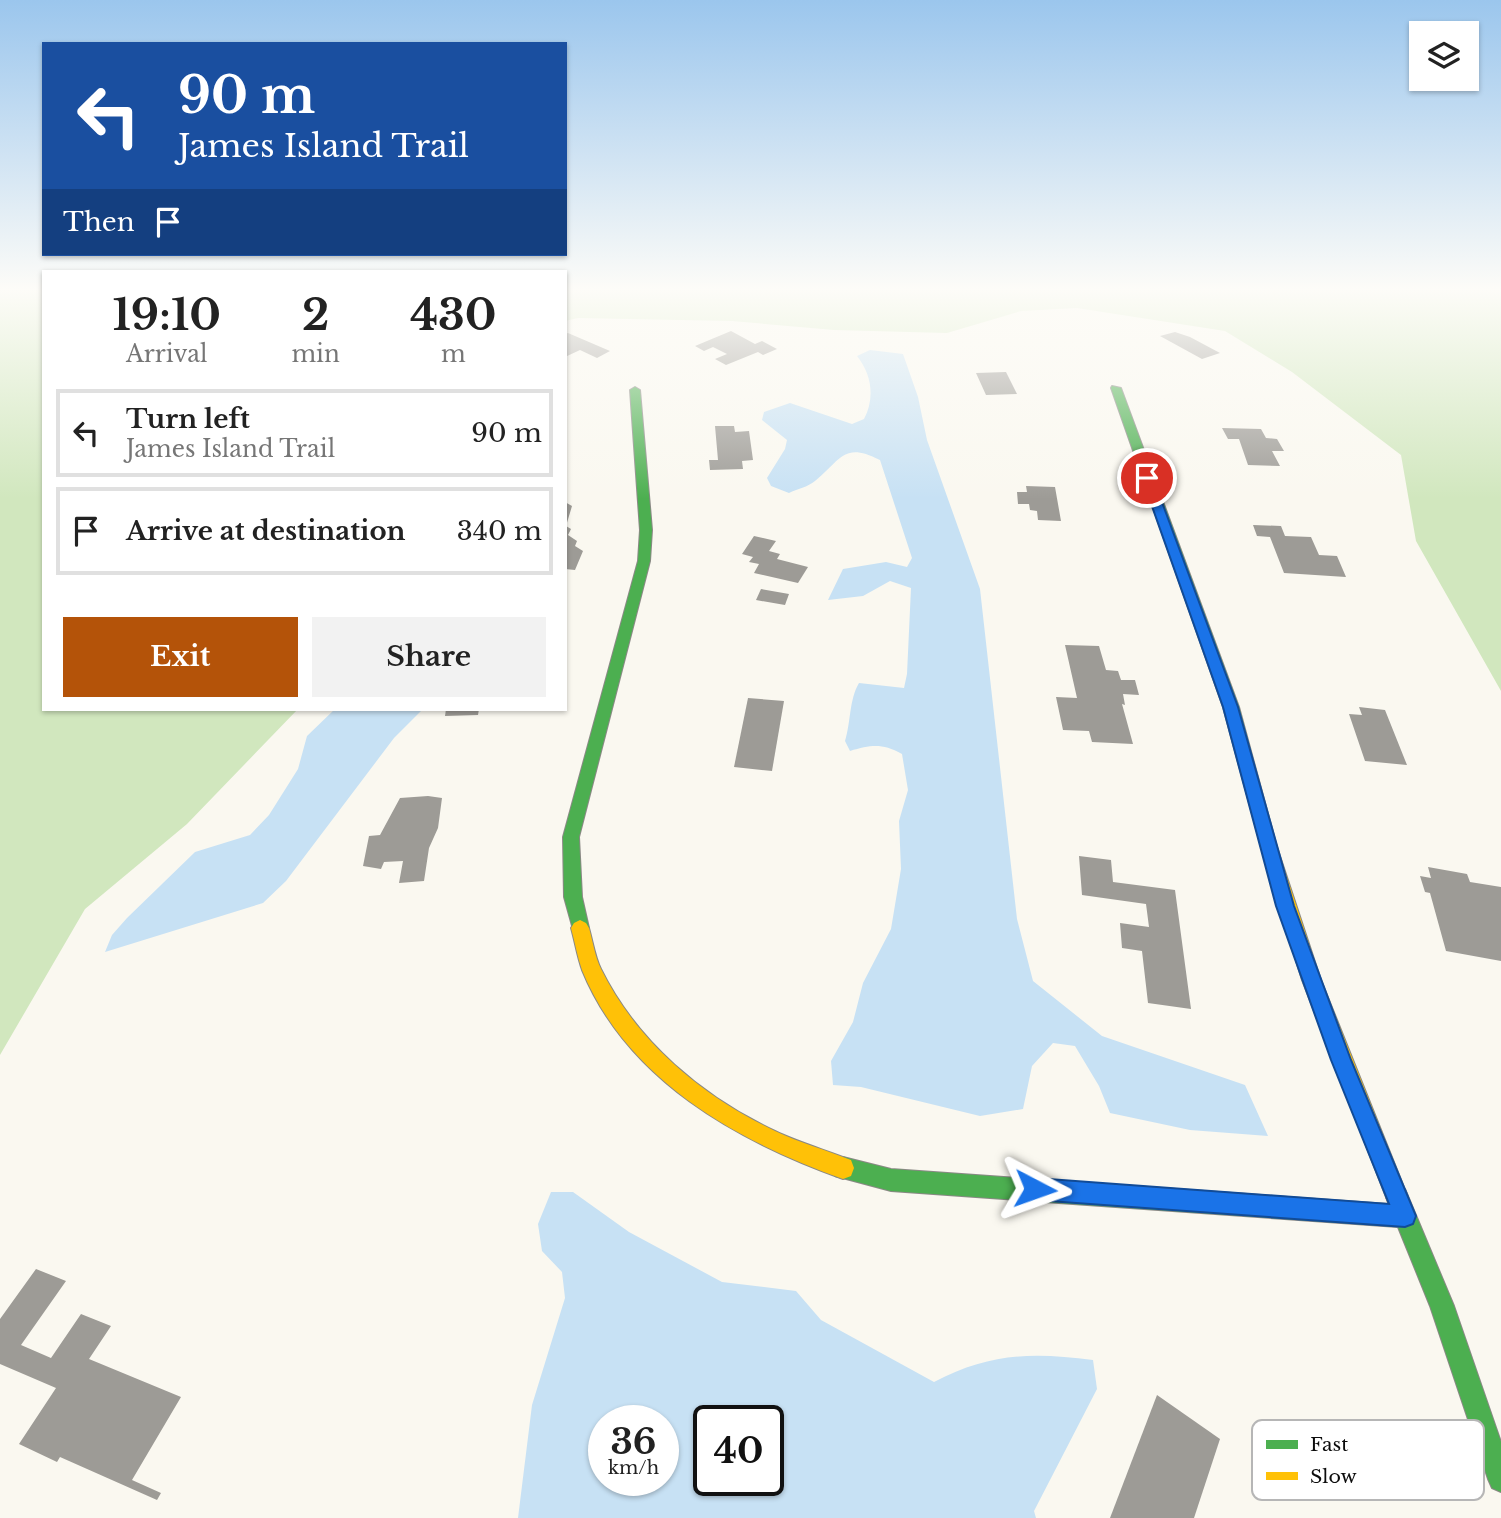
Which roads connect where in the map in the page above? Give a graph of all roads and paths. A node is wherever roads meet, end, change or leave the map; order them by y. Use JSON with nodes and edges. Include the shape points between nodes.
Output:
{"nodes":[{"id":1,"x":1116,"y":388,"type":"dead end"},
{"id":2,"x":635,"y":390,"type":"dead end"},
{"id":3,"x":1405,"y":1216,"type":"junction"},
{"id":4,"x":1481,"y":1420,"type":"edge"},
{"id":5,"x":1484,"y":1429,"type":"edge"},
{"id":6,"x":1501,"y":1479,"type":"edge"}],
"edges":[{"from":1,"to":3,"type":"street","via":[[1231,707],[1285,906]]},
{"from":2,"to":3,"type":"street","via":[[646,530],[644,561],[571,837],[570,880],[576,920],[589,959],[611,1006],[633,1034],[678,1081],[725,1118],[844,1170],[891,1180]]},
{"from":3,"to":4,"type":"street"},
{"from":5,"to":6,"type":"street"}]}
